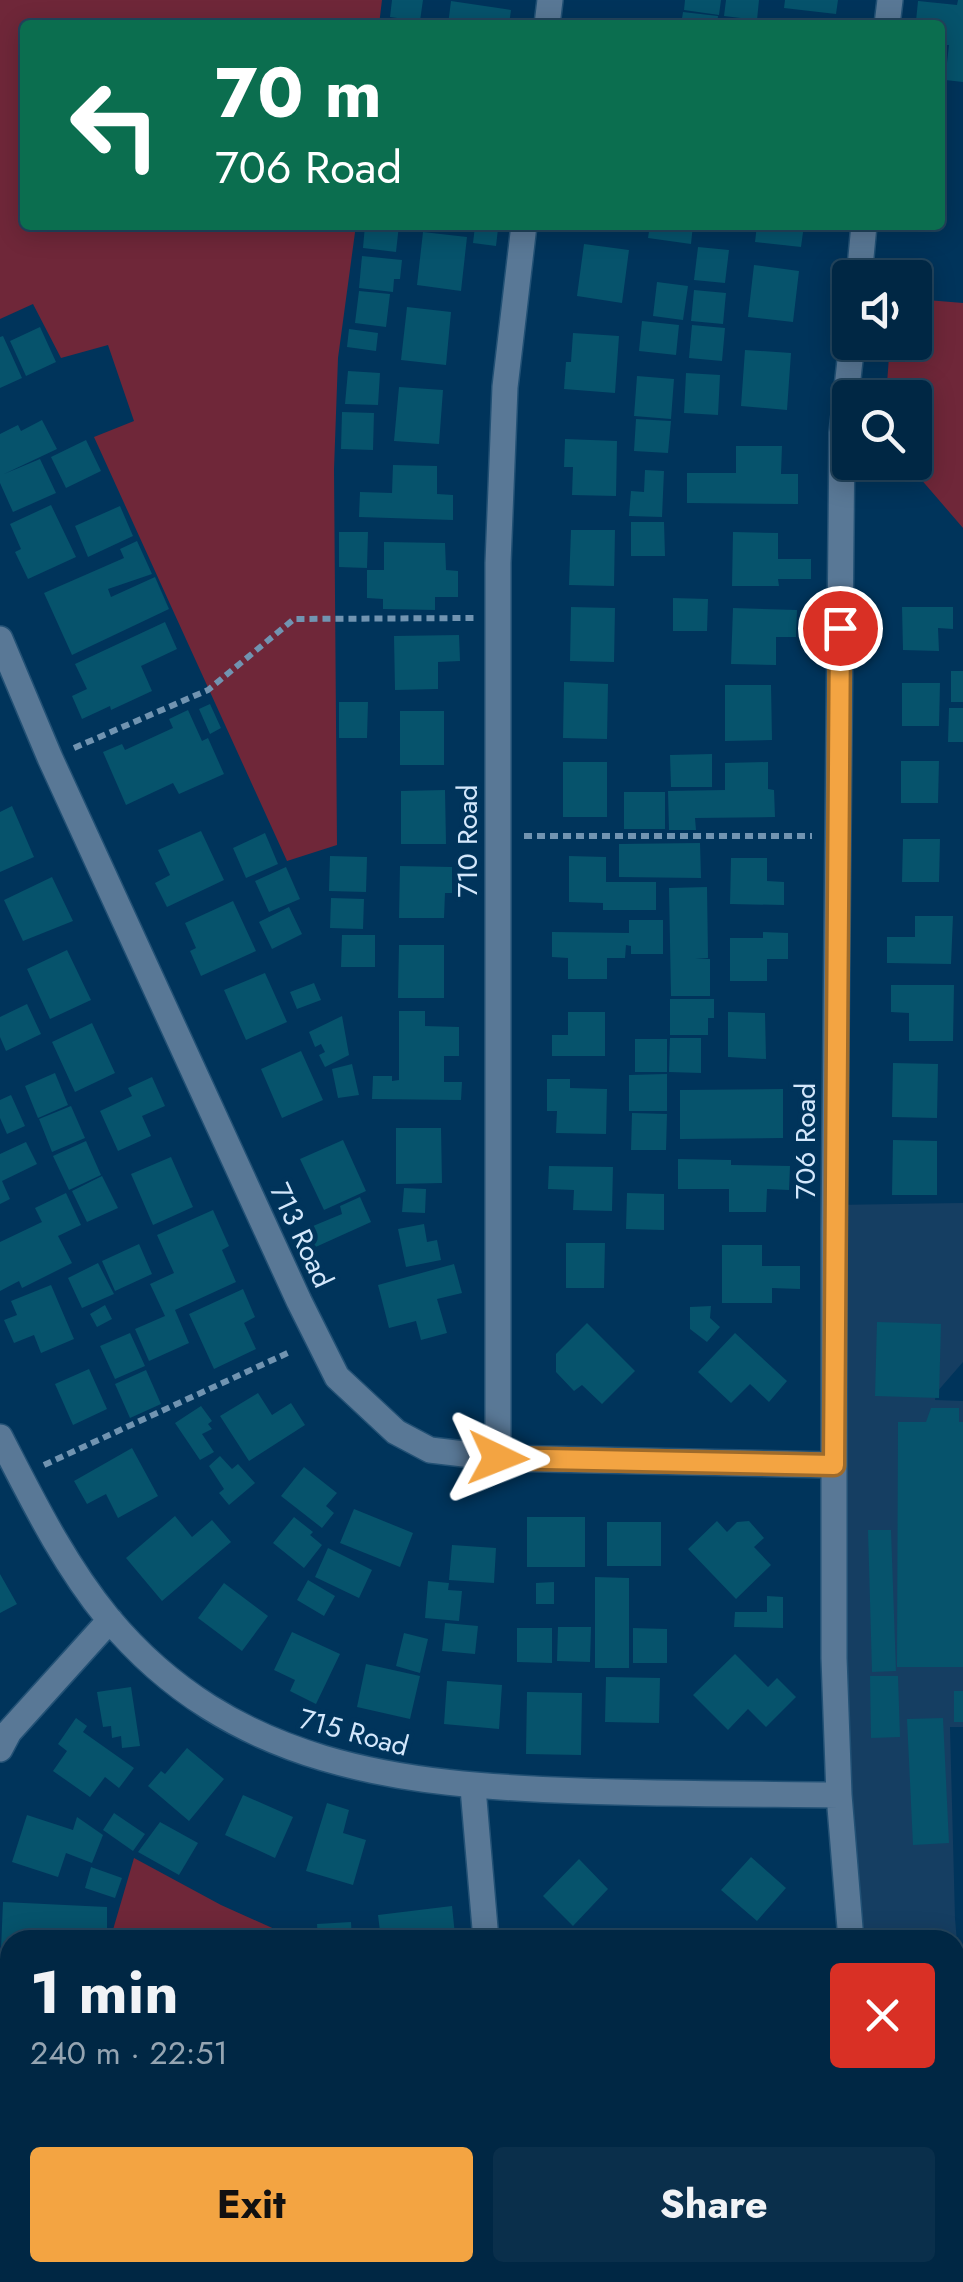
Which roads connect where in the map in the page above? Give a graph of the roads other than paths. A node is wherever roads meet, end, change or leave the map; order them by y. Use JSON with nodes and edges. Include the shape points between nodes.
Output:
{"nodes":[{"id":1,"x":523,"y":230,"type":"edge"},
{"id":2,"x":864,"y":230,"type":"edge"},
{"id":3,"x":861,"y":260,"type":"edge"},
{"id":4,"x":850,"y":360,"type":"edge"},
{"id":5,"x":0,"y":638,"type":"edge"},
{"id":6,"x":0,"y":1436,"type":"edge"},
{"id":7,"x":498,"y":1458,"type":"junction"},
{"id":8,"x":834,"y":1465,"type":"junction"},
{"id":9,"x":110,"y":1620,"type":"junction"},
{"id":10,"x":0,"y":1749,"type":"edge"},
{"id":11,"x":473,"y":1788,"type":"junction"},
{"id":12,"x":839,"y":1795,"type":"junction"},
{"id":13,"x":485,"y":1930,"type":"edge"},
{"id":14,"x":850,"y":1930,"type":"edge"}],
"edges":[{"from":1,"to":7,"type":"street","name":"710 Road","via":[[505,387],[498,618]]},
{"from":2,"to":3,"type":"street"},
{"from":4,"to":8,"type":"street","name":"706 Road","via":[[842,433]]},
{"from":5,"to":7,"type":"street","name":"713 Road","via":[[178,1040],[338,1377],[396,1432],[430,1450]]},
{"from":6,"to":9,"type":"street","name":"715 Road","via":[[66,1563]]},
{"from":7,"to":8,"type":"street","name":"713 Road"},
{"from":8,"to":12,"type":"street","name":"706 Road"},
{"from":9,"to":10,"type":"street"},
{"from":9,"to":11,"type":"street","name":"715 Road","via":[[173,1683],[235,1724],[358,1770]]},
{"from":11,"to":12,"type":"street","name":"715 Road"},
{"from":11,"to":13,"type":"street"},
{"from":12,"to":14,"type":"street","name":"706 Road"}]}
